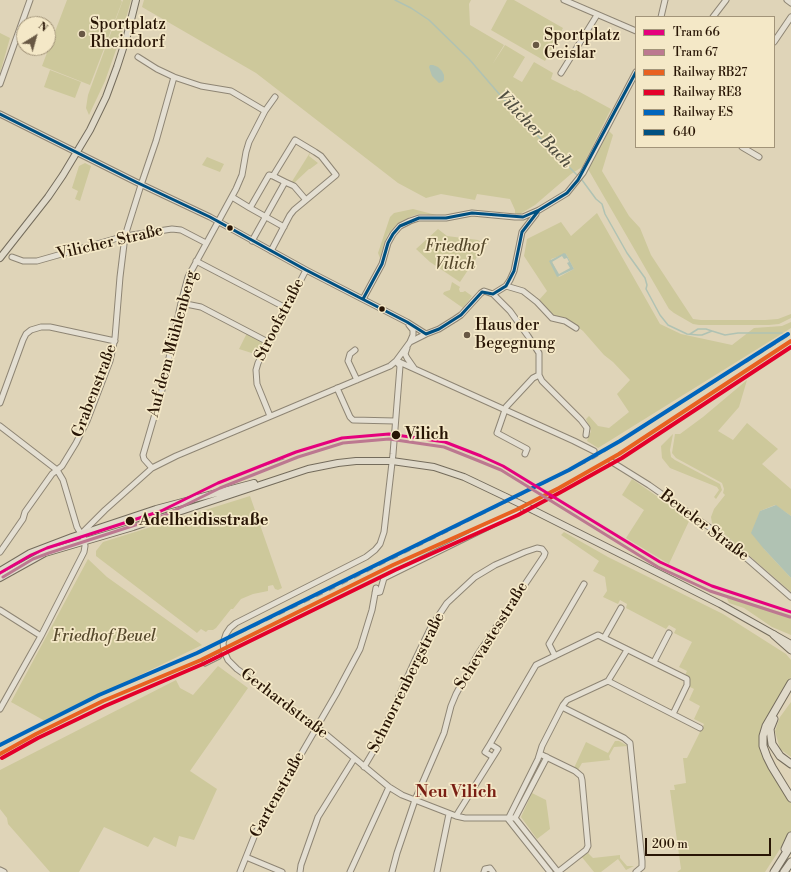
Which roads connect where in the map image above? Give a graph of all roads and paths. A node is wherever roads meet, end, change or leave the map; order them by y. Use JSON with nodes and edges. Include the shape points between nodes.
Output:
{"nodes":[{"id":1,"x":30,"y":0,"type":"edge"},
{"id":2,"x":136,"y":0,"type":"edge"},
{"id":3,"x":564,"y":0,"type":"edge"},
{"id":4,"x":665,"y":0,"type":"edge"},
{"id":5,"x":726,"y":0,"type":"edge"},
{"id":6,"x":787,"y":0,"type":"edge"},
{"id":7,"x":791,"y":3,"type":"edge"},
{"id":8,"x":597,"y":15,"type":"junction"},
{"id":9,"x":660,"y":16,"type":"edge"},
{"id":10,"x":715,"y":16,"type":"edge"},
{"id":11,"x":791,"y":17,"type":"edge"},
{"id":12,"x":635,"y":31,"type":"edge"},
{"id":13,"x":775,"y":41,"type":"edge"},
{"id":14,"x":138,"y":57,"type":"dead end"},
{"id":15,"x":561,"y":73,"type":"dead end"},
{"id":16,"x":174,"y":77,"type":"junction"},
{"id":17,"x":634,"y":80,"type":"edge"},
{"id":18,"x":0,"y":84,"type":"edge"},
{"id":19,"x":275,"y":97,"type":"dead end"},
{"id":20,"x":265,"y":111,"type":"junction"},
{"id":21,"x":0,"y":114,"type":"edge"},
{"id":22,"x":744,"y":148,"type":"edge"},
{"id":23,"x":77,"y":153,"type":"junction"},
{"id":24,"x":759,"y":157,"type":"dead end"},
{"id":25,"x":273,"y":176,"type":"junction"},
{"id":26,"x":285,"y":182,"type":"junction"},
{"id":27,"x":141,"y":185,"type":"junction"},
{"id":28,"x":232,"y":197,"type":"junction"},
{"id":29,"x":306,"y":200,"type":"junction"},
{"id":30,"x":250,"y":208,"type":"junction"},
{"id":31,"x":540,"y":210,"type":"junction"},
{"id":32,"x":265,"y":217,"type":"junction"},
{"id":33,"x":523,"y":217,"type":"junction"},
{"id":34,"x":218,"y":222,"type":"junction"},
{"id":35,"x":528,"y":223,"type":"junction"},
{"id":36,"x":284,"y":227,"type":"junction"},
{"id":37,"x":125,"y":236,"type":"junction"},
{"id":38,"x":252,"y":241,"type":"junction"},
{"id":39,"x":206,"y":243,"type":"junction"},
{"id":40,"x":271,"y":251,"type":"junction"},
{"id":41,"x":12,"y":257,"type":"dead end"},
{"id":42,"x":0,"y":258,"type":"edge"},
{"id":43,"x":196,"y":261,"type":"junction"},
{"id":44,"x":306,"y":270,"type":"junction"},
{"id":45,"x":506,"y":286,"type":"junction"},
{"id":46,"x":492,"y":294,"type":"junction"},
{"id":47,"x":363,"y":299,"type":"junction"},
{"id":48,"x":181,"y":303,"type":"junction"},
{"id":49,"x":286,"y":308,"type":"junction"},
{"id":50,"x":407,"y":322,"type":"junction"},
{"id":51,"x":576,"y":328,"type":"dead end"},
{"id":52,"x":426,"y":334,"type":"junction"},
{"id":53,"x":115,"y":341,"type":"junction"},
{"id":54,"x":268,"y":342,"type":"junction"},
{"id":55,"x":409,"y":344,"type":"junction"},
{"id":56,"x":355,"y":350,"type":"dead end"},
{"id":57,"x":396,"y":361,"type":"junction"},
{"id":58,"x":414,"y":368,"type":"junction"},
{"id":59,"x":540,"y":375,"type":"junction"},
{"id":60,"x":357,"y":380,"type":"junction"},
{"id":61,"x":337,"y":388,"type":"junction"},
{"id":62,"x":0,"y":403,"type":"edge"},
{"id":63,"x":505,"y":410,"type":"junction"},
{"id":64,"x":270,"y":416,"type":"junction"},
{"id":65,"x":395,"y":421,"type":"junction"},
{"id":66,"x":0,"y":426,"type":"edge"},
{"id":67,"x":586,"y":435,"type":"dead end"},
{"id":68,"x":594,"y":451,"type":"dead end"},
{"id":69,"x":525,"y":454,"type":"dead end"},
{"id":70,"x":392,"y":461,"type":"junction"},
{"id":71,"x":612,"y":462,"type":"dead end"},
{"id":72,"x":151,"y":467,"type":"junction"},
{"id":73,"x":308,"y":469,"type":"junction"},
{"id":74,"x":57,"y":470,"type":"junction"},
{"id":75,"x":518,"y":512,"type":"dead end"},
{"id":76,"x":82,"y":533,"type":"junction"},
{"id":77,"x":85,"y":542,"type":"junction"},
{"id":78,"x":532,"y":550,"type":"joint"},
{"id":79,"x":0,"y":552,"type":"edge"},
{"id":80,"x":0,"y":571,"type":"edge"},
{"id":81,"x":0,"y":578,"type":"edge"},
{"id":82,"x":584,"y":584,"type":"dead end"},
{"id":83,"x":791,"y":597,"type":"edge"},
{"id":84,"x":621,"y":608,"type":"dead end"},
{"id":85,"x":0,"y":610,"type":"edge"},
{"id":86,"x":6,"y":614,"type":"junction"},
{"id":87,"x":0,"y":616,"type":"edge"},
{"id":88,"x":669,"y":633,"type":"dead end"},
{"id":89,"x":774,"y":635,"type":"junction"},
{"id":90,"x":41,"y":636,"type":"junction"},
{"id":91,"x":604,"y":638,"type":"junction"},
{"id":92,"x":791,"y":644,"type":"edge"},
{"id":93,"x":627,"y":650,"type":"junction"},
{"id":94,"x":791,"y":650,"type":"edge"},
{"id":95,"x":219,"y":656,"type":"dead end"},
{"id":96,"x":555,"y":656,"type":"junction"},
{"id":97,"x":654,"y":662,"type":"junction"},
{"id":98,"x":205,"y":663,"type":"dead end"},
{"id":99,"x":608,"y":681,"type":"junction"},
{"id":100,"x":791,"y":684,"type":"edge"},
{"id":101,"x":791,"y":692,"type":"edge"},
{"id":102,"x":562,"y":707,"type":"junction"},
{"id":103,"x":0,"y":710,"type":"edge"},
{"id":104,"x":673,"y":714,"type":"junction"},
{"id":105,"x":317,"y":727,"type":"junction"},
{"id":106,"x":700,"y":728,"type":"dead end"},
{"id":107,"x":490,"y":744,"type":"junction"},
{"id":108,"x":540,"y":754,"type":"junction"},
{"id":109,"x":493,"y":757,"type":"junction"},
{"id":110,"x":546,"y":757,"type":"junction"},
{"id":111,"x":354,"y":759,"type":"junction"},
{"id":112,"x":791,"y":764,"type":"edge"},
{"id":113,"x":364,"y":767,"type":"junction"},
{"id":114,"x":389,"y":787,"type":"junction"},
{"id":115,"x":791,"y":798,"type":"edge"},
{"id":116,"x":415,"y":800,"type":"junction"},
{"id":117,"x":449,"y":814,"type":"junction"},
{"id":118,"x":456,"y":816,"type":"junction"},
{"id":119,"x":508,"y":818,"type":"junction"},
{"id":120,"x":515,"y":818,"type":"junction"},
{"id":121,"x":791,"y":836,"type":"edge"},
{"id":122,"x":791,"y":845,"type":"edge"},
{"id":123,"x":246,"y":857,"type":"junction"},
{"id":124,"x":791,"y":862,"type":"edge"},
{"id":125,"x":779,"y":864,"type":"junction"},
{"id":126,"x":0,"y":870,"type":"edge"},
{"id":127,"x":484,"y":870,"type":"edge"},
{"id":128,"x":4,"y":872,"type":"edge"},
{"id":129,"x":240,"y":872,"type":"edge"},
{"id":130,"x":282,"y":872,"type":"edge"},
{"id":131,"x":300,"y":872,"type":"edge"},
{"id":132,"x":350,"y":872,"type":"edge"},
{"id":133,"x":392,"y":872,"type":"edge"},
{"id":134,"x":436,"y":872,"type":"edge"},
{"id":135,"x":493,"y":872,"type":"edge"},
{"id":136,"x":550,"y":872,"type":"edge"},
{"id":137,"x":558,"y":872,"type":"edge"},
{"id":138,"x":636,"y":872,"type":"edge"},
{"id":139,"x":774,"y":872,"type":"edge"},
{"id":140,"x":784,"y":872,"type":"edge"}],
"edges":[{"from":1,"to":18,"type":"street"},
{"from":2,"to":23,"type":"main road","via":[[106,97]]},
{"from":3,"to":8,"type":"street"},
{"from":4,"to":9,"type":"street"},
{"from":5,"to":10,"type":"street"},
{"from":6,"to":7,"type":"street"},
{"from":8,"to":12,"type":"street"},
{"from":8,"to":15,"type":"street"},
{"from":11,"to":13,"type":"street"},
{"from":14,"to":16,"type":"street"},
{"from":16,"to":20,"type":"street","via":[[201,86],[231,91]]},
{"from":16,"to":27,"type":"street","name":"Grabenstraße"},
{"from":17,"to":31,"type":"street","via":[[578,180],[567,193]]},
{"from":19,"to":20,"type":"street","name":"Auf dem Mühlenberg"},
{"from":20,"to":28,"type":"street","name":"Auf dem Mühlenberg","via":[[249,142],[240,180]]},
{"from":21,"to":23,"type":"street"},
{"from":22,"to":24,"type":"street"},
{"from":23,"to":27,"type":"street"},
{"from":23,"to":42,"type":"main road","via":[[48,196]]},
{"from":25,"to":26,"type":"street"},
{"from":25,"to":29,"type":"street","via":[[296,140],[321,156],[336,175]]},
{"from":25,"to":30,"type":"street","via":[[269,175]]},
{"from":26,"to":29,"type":"street","via":[[294,186]]},
{"from":26,"to":32,"type":"street"},
{"from":27,"to":34,"type":"street"},
{"from":27,"to":37,"type":"street","name":"Grabenstraße"},
{"from":28,"to":30,"type":"street"},
{"from":28,"to":34,"type":"street","name":"Auf dem Mühlenberg"},
{"from":29,"to":36,"type":"street","via":[[294,210]]},
{"from":30,"to":32,"type":"street"},
{"from":31,"to":33,"type":"street"},
{"from":31,"to":35,"type":"street"},
{"from":32,"to":36,"type":"street"},
{"from":32,"to":38,"type":"street"},
{"from":33,"to":35,"type":"street"},
{"from":33,"to":47,"type":"street","via":[[472,213],[446,218],[410,220],[393,234],[383,261]]},
{"from":34,"to":38,"type":"street"},
{"from":34,"to":39,"type":"street","name":"Auf dem Mühlenberg"},
{"from":35,"to":45,"type":"street","via":[[522,232],[514,270]]},
{"from":36,"to":40,"type":"street"},
{"from":37,"to":39,"type":"street","name":"Vilicher Straße","via":[[172,229],[181,230]]},
{"from":37,"to":41,"type":"street","name":"Vilicher Straße","via":[[38,261],[23,262]]},
{"from":37,"to":53,"type":"street","name":"Grabenstraße"},
{"from":38,"to":40,"type":"street"},
{"from":39,"to":43,"type":"street","name":"Auf dem Mühlenberg"},
{"from":40,"to":44,"type":"street"},
{"from":43,"to":48,"type":"street","name":"Auf dem Mühlenberg","via":[[188,277]]},
{"from":43,"to":49,"type":"street"},
{"from":44,"to":47,"type":"street"},
{"from":44,"to":49,"type":"street","name":"Stroofstraße"},
{"from":45,"to":46,"type":"street"},
{"from":45,"to":51,"type":"street","via":[[523,291],[552,318],[565,321]]},
{"from":46,"to":52,"type":"street","via":[[482,292],[461,314],[439,329]]},
{"from":46,"to":59,"type":"street","via":[[510,312],[538,349]]},
{"from":47,"to":50,"type":"street"},
{"from":48,"to":54,"type":"street","via":[[201,307]]},
{"from":48,"to":72,"type":"street","name":"Auf dem Mühlenberg","via":[[162,390],[143,455]]},
{"from":49,"to":54,"type":"street","name":"Stroofstraße"},
{"from":50,"to":52,"type":"street"},
{"from":50,"to":55,"type":"street","via":[[413,335]]},
{"from":52,"to":55,"type":"street"},
{"from":53,"to":62,"type":"street","via":[[50,327],[41,326],[31,330],[23,340]]},
{"from":53,"to":74,"type":"street","name":"Grabenstraße","via":[[87,421],[62,466]]},
{"from":54,"to":64,"type":"street","name":"Stroofstraße","via":[[255,376]]},
{"from":55,"to":57,"type":"street"},
{"from":55,"to":58,"type":"street","via":[[406,354]]},
{"from":56,"to":60,"type":"street","via":[[350,354],[348,361]]},
{"from":57,"to":58,"type":"street"},
{"from":57,"to":60,"type":"street"},
{"from":57,"to":65,"type":"street","name":"Gerhardstraße","via":[[400,366]]},
{"from":58,"to":63,"type":"street"},
{"from":59,"to":63,"type":"street","via":[[533,378]]},
{"from":59,"to":67,"type":"street","via":[[542,381],[581,420],[587,428]]},
{"from":60,"to":61,"type":"street"},
{"from":61,"to":64,"type":"street"},
{"from":61,"to":65,"type":"street","via":[[353,420]]},
{"from":63,"to":68,"type":"street"},
{"from":63,"to":69,"type":"street","via":[[497,433],[528,449]]},
{"from":64,"to":72,"type":"street"},
{"from":65,"to":70,"type":"street","name":"Gerhardstraße"},
{"from":66,"to":74,"type":"street"},
{"from":70,"to":73,"type":"main road","via":[[356,461]]},
{"from":70,"to":89,"type":"main road","bridge":true,"via":[[426,466],[464,477],[720,604]]},
{"from":70,"to":105,"type":"street","name":"Gerhardstraße","via":[[384,534],[375,550],[239,621],[230,628],[224,638],[224,651],[231,664]]},
{"from":71,"to":83,"type":"street","name":"Beueler Straße","via":[[707,526]]},
{"from":72,"to":76,"type":"street"},
{"from":73,"to":76,"type":"main road"},
{"from":73,"to":77,"type":"main road"},
{"from":74,"to":76,"type":"street","via":[[63,480],[77,527]]},
{"from":74,"to":79,"type":"street","name":"Grabenstraße","via":[[25,512]]},
{"from":75,"to":105,"type":"street","name":"Gartenstraße","via":[[384,578],[380,592],[376,591],[360,649]]},
{"from":76,"to":77,"type":"street"},
{"from":76,"to":80,"type":"main road","via":[[42,548]]},
{"from":77,"to":81,"type":"main road","via":[[45,554]]},
{"from":77,"to":90,"type":"street","via":[[84,552]]},
{"from":78,"to":113,"type":"street","name":"Schnorrenbergstraße","via":[[508,559],[475,577],[440,612]]},
{"from":78,"to":116,"type":"street","name":"Schevastesstraße","via":[[539,548],[545,553],[478,654],[456,694],[444,733]]},
{"from":82,"to":96,"type":"street","via":[[549,644]]},
{"from":84,"to":91,"type":"street"},
{"from":85,"to":86,"type":"street"},
{"from":86,"to":87,"type":"street"},
{"from":86,"to":90,"type":"street"},
{"from":88,"to":97,"type":"street"},
{"from":89,"to":92,"type":"main road"},
{"from":89,"to":94,"type":"highway"},
{"from":90,"to":103,"type":"street"},
{"from":91,"to":93,"type":"street"},
{"from":91,"to":96,"type":"street","via":[[598,635]]},
{"from":93,"to":97,"type":"street"},
{"from":93,"to":99,"type":"street"},
{"from":95,"to":98,"type":"street"},
{"from":96,"to":107,"type":"street","via":[[536,665]]},
{"from":97,"to":104,"type":"street","via":[[687,679],[687,685]]},
{"from":99,"to":102,"type":"street","via":[[567,700]]},
{"from":99,"to":104,"type":"street"},
{"from":100,"to":115,"type":"highway","via":[[766,726],[763,741],[767,757]]},
{"from":101,"to":112,"type":"highway","via":[[770,729],[775,751]]},
{"from":102,"to":108,"type":"street"},
{"from":102,"to":138,"type":"street","via":[[630,743],[642,861],[642,867]]},
{"from":104,"to":106,"type":"street"},
{"from":105,"to":111,"type":"street","name":"Gerhardstraße"},
{"from":105,"to":123,"type":"street","name":"Gartenstraße","via":[[262,820]]},
{"from":107,"to":109,"type":"street","via":[[498,749]]},
{"from":107,"to":109,"type":"street","via":[[485,752]]},
{"from":108,"to":110,"type":"street"},
{"from":108,"to":119,"type":"street"},
{"from":109,"to":118,"type":"street"},
{"from":110,"to":120,"type":"street"},
{"from":110,"to":137,"type":"street","via":[[581,776],[588,841],[586,850]]},
{"from":111,"to":113,"type":"street","name":"Gerhardstraße"},
{"from":111,"to":131,"type":"street","via":[[318,817]]},
{"from":113,"to":114,"type":"street","name":"Gerhardstraße"},
{"from":114,"to":116,"type":"street","name":"Gerhardstraße"},
{"from":114,"to":132,"type":"street"},
{"from":116,"to":117,"type":"street","name":"Gerhardstraße"},
{"from":116,"to":133,"type":"street","name":"Schevastesstraße"},
{"from":117,"to":118,"type":"street","name":"Gerhardstraße"},
{"from":117,"to":134,"type":"street"},
{"from":118,"to":119,"type":"street","name":"Gerhardstraße"},
{"from":119,"to":120,"type":"street","name":"Gerhardstraße"},
{"from":119,"to":136,"type":"street"},
{"from":120,"to":137,"type":"street"},
{"from":121,"to":125,"type":"highway"},
{"from":122,"to":125,"type":"highway"},
{"from":123,"to":129,"type":"street","name":"Gartenstraße"},
{"from":123,"to":130,"type":"street"},
{"from":124,"to":140,"type":"highway"},
{"from":125,"to":139,"type":"highway"},
{"from":126,"to":128,"type":"street"},
{"from":127,"to":135,"type":"street","via":[[490,868]]}]}
